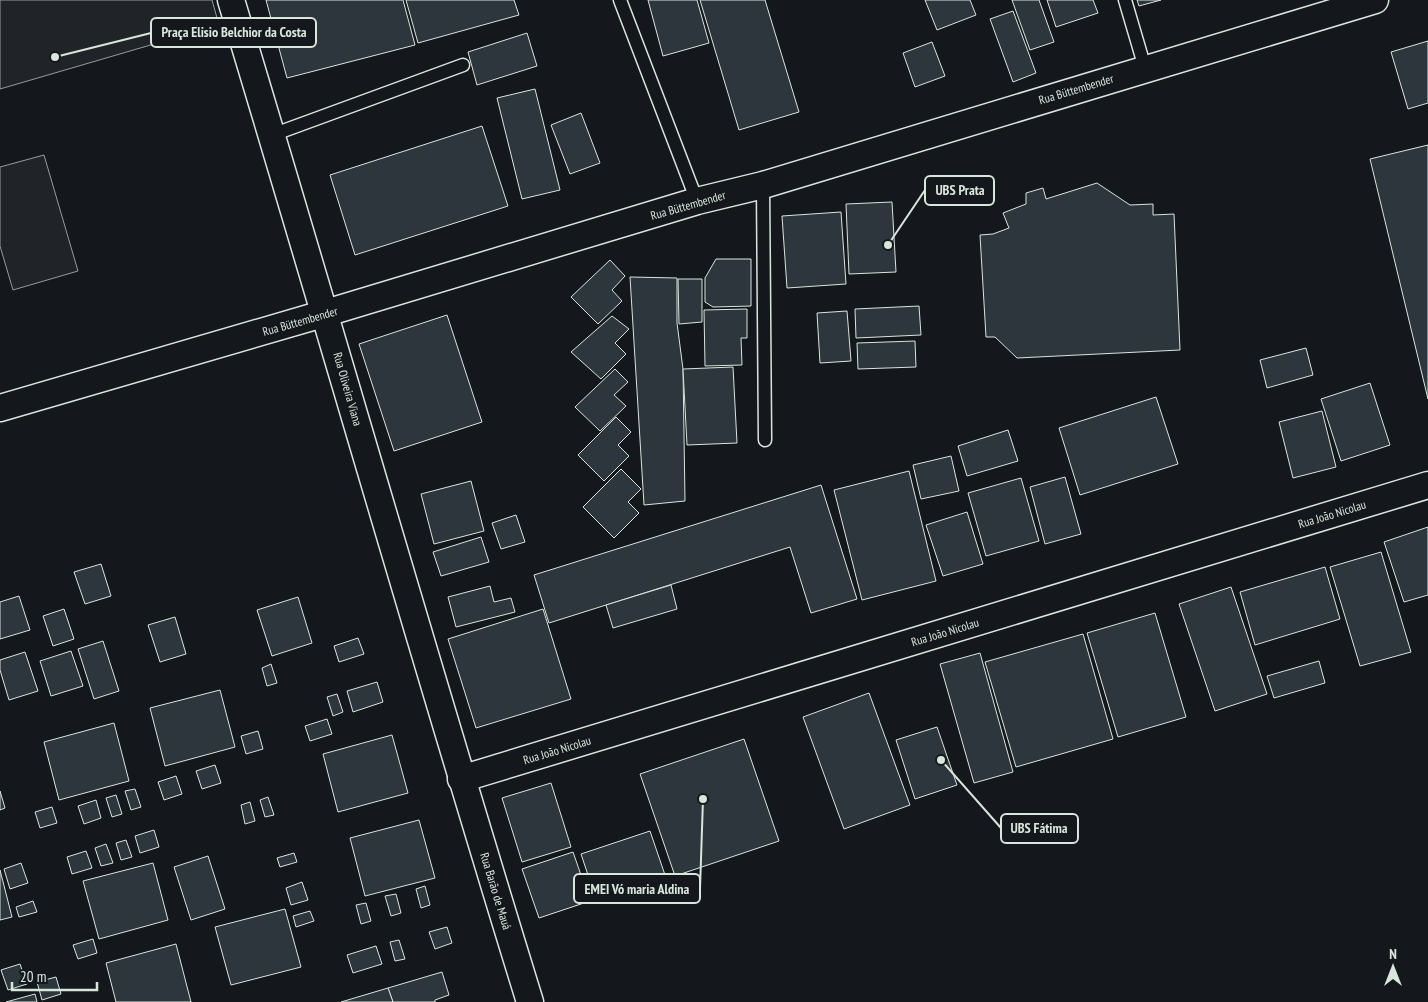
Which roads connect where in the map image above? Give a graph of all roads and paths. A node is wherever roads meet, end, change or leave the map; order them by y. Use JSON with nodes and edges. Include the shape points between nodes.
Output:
{"nodes":[{"id":1,"x":231,"y":0,"type":"edge"},
{"id":2,"x":620,"y":0,"type":"edge"},
{"id":3,"x":1125,"y":0,"type":"edge"},
{"id":4,"x":1375,"y":0,"type":"edge"},
{"id":5,"x":463,"y":66,"type":"dead end"},
{"id":6,"x":1145,"y":68,"type":"junction"},
{"id":7,"x":272,"y":135,"type":"junction"},
{"id":8,"x":764,"y":185,"type":"junction"},
{"id":9,"x":697,"y":201,"type":"junction"},
{"id":10,"x":326,"y":313,"type":"junction"},
{"id":11,"x":0,"y":408,"type":"edge"},
{"id":12,"x":765,"y":440,"type":"dead end"},
{"id":13,"x":1428,"y":485,"type":"edge"},
{"id":14,"x":461,"y":779,"type":"junction"},
{"id":15,"x":530,"y":1002,"type":"edge"}],
"edges":[{"from":1,"to":7,"type":"street","name":"Rua Oliveira Viana"},
{"from":2,"to":9,"type":"lane"},
{"from":3,"to":6,"type":"lane"},
{"from":4,"to":6,"type":"street","name":"Rua Büttembender"},
{"from":5,"to":7,"type":"lane"},
{"from":6,"to":8,"type":"street","name":"Rua Büttembender"},
{"from":7,"to":10,"type":"street","name":"Rua Oliveira Viana"},
{"from":8,"to":9,"type":"street","name":"Rua Büttembender"},
{"from":8,"to":12,"type":"lane"},
{"from":9,"to":10,"type":"street","name":"Rua Büttembender"},
{"from":10,"to":11,"type":"street","name":"Rua Büttembender"},
{"from":10,"to":14,"type":"street","name":"Rua Oliveira Viana"},
{"from":13,"to":14,"type":"street","name":"Rua João Nicolau"},
{"from":14,"to":15,"type":"street","name":"Rua Barão de Mauá"}]}
